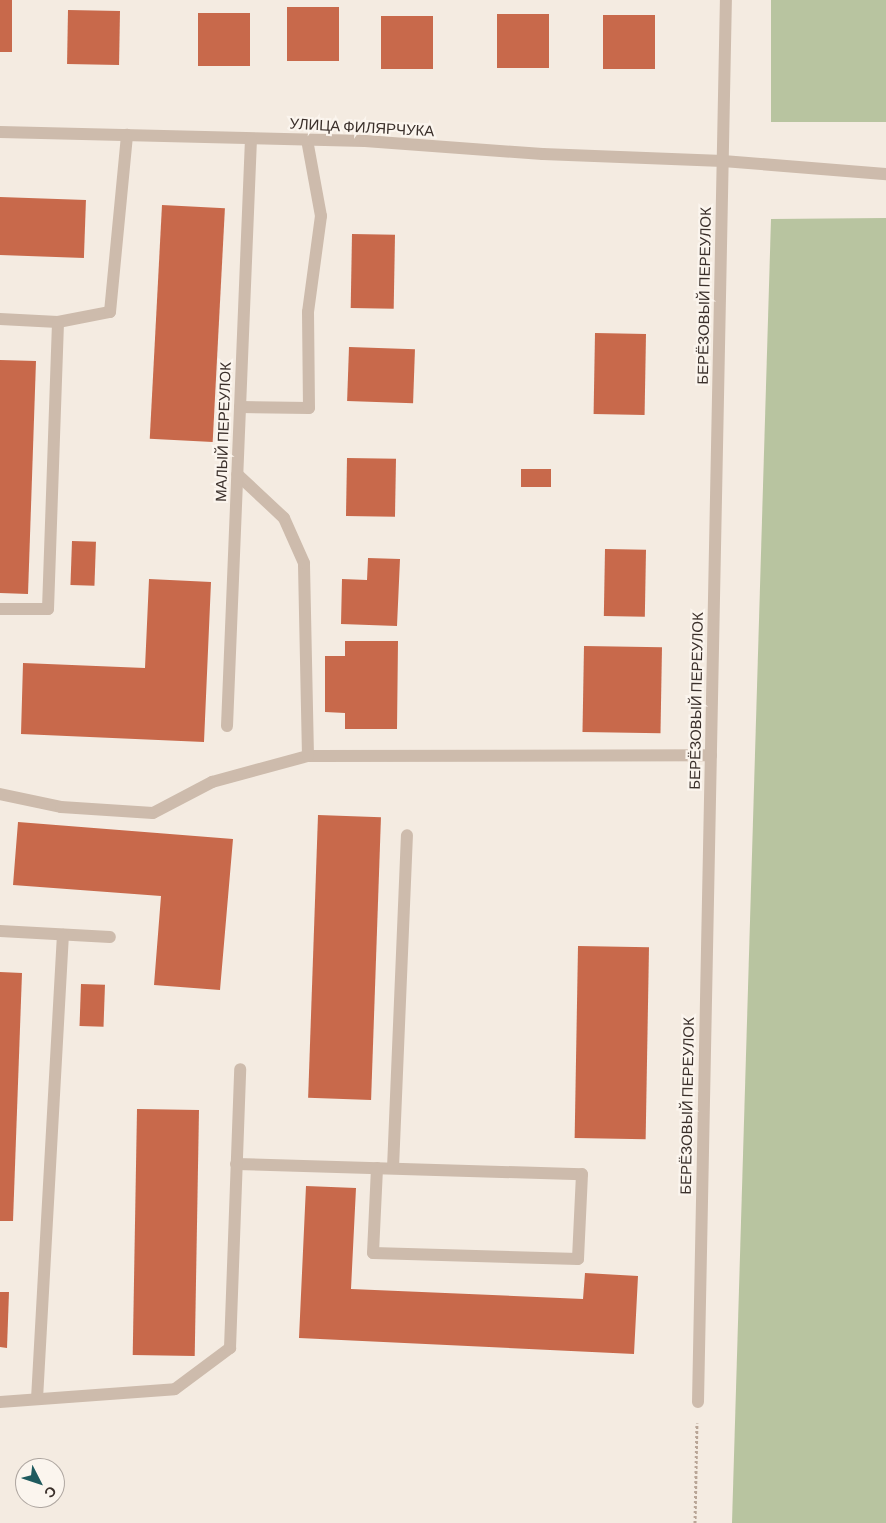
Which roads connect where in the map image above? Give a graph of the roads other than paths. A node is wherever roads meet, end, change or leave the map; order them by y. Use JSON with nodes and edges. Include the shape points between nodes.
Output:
{"nodes":[{"id":1,"x":726,"y":0,"type":"edge"},
{"id":2,"x":0,"y":132,"type":"edge"},
{"id":3,"x":128,"y":135,"type":"junction"},
{"id":4,"x":251,"y":139,"type":"junction"},
{"id":5,"x":307,"y":140,"type":"junction"},
{"id":6,"x":723,"y":161,"type":"junction"},
{"id":7,"x":886,"y":174,"type":"edge"},
{"id":8,"x":0,"y":319,"type":"edge"},
{"id":9,"x":58,"y":322,"type":"junction"},
{"id":10,"x":240,"y":408,"type":"junction"},
{"id":11,"x":237,"y":474,"type":"junction"},
{"id":12,"x":0,"y":609,"type":"edge"},
{"id":13,"x":227,"y":726,"type":"dead end"},
{"id":14,"x":711,"y":755,"type":"junction"},
{"id":15,"x":308,"y":756,"type":"junction"},
{"id":16,"x":0,"y":794,"type":"edge"},
{"id":17,"x":407,"y":835,"type":"dead end"},
{"id":18,"x":0,"y":931,"type":"edge"},
{"id":19,"x":64,"y":935,"type":"junction"},
{"id":20,"x":110,"y":937,"type":"dead end"},
{"id":21,"x":240,"y":1069,"type":"dead end"},
{"id":22,"x":236,"y":1164,"type":"junction"},
{"id":23,"x":377,"y":1168,"type":"junction"},
{"id":24,"x":393,"y":1168,"type":"junction"},
{"id":25,"x":37,"y":1399,"type":"junction"},
{"id":26,"x":0,"y":1402,"type":"edge"},
{"id":27,"x":698,"y":1402,"type":"road end"}],
"edges":[{"from":1,"to":6,"type":"street","name":"БЕРЁЗОВЫЙ ПЕРЕУЛОК"},
{"from":2,"to":3,"type":"street","name":"УЛИЦА ФИЛЯРЧУКА"},
{"from":3,"to":4,"type":"street","name":"УЛИЦА ФИЛЯРЧУКА"},
{"from":3,"to":9,"type":"street","via":[[110,312]]},
{"from":4,"to":5,"type":"street","name":"УЛИЦА ФИЛЯРЧУКА"},
{"from":4,"to":10,"type":"street","name":"МАЛЫЙ ПЕРЕУЛОК"},
{"from":5,"to":6,"type":"street","name":"УЛИЦА ФИЛЯРЧУКА"},
{"from":5,"to":10,"type":"street","via":[[321,216],[308,312],[309,408]]},
{"from":6,"to":7,"type":"street","name":"УЛИЦА ФИЛЯРЧУКА"},
{"from":6,"to":14,"type":"street","name":"БЕРЁЗОВЫЙ ПЕРЕУЛОК"},
{"from":8,"to":9,"type":"street"},
{"from":9,"to":12,"type":"street","via":[[48,609]]},
{"from":10,"to":11,"type":"street","name":"МАЛЫЙ ПЕРЕУЛОК"},
{"from":11,"to":13,"type":"street","name":"МАЛЫЙ ПЕРЕУЛОК"},
{"from":11,"to":15,"type":"street","via":[[284,518],[304,563]]},
{"from":14,"to":15,"type":"street"},
{"from":14,"to":27,"type":"street","name":"БЕРЁЗОВЫЙ ПЕРЕУЛОК"},
{"from":15,"to":16,"type":"street","via":[[212,782],[153,812],[62,807]]},
{"from":17,"to":24,"type":"street"},
{"from":18,"to":19,"type":"street"},
{"from":19,"to":20,"type":"street"},
{"from":19,"to":25,"type":"street"},
{"from":21,"to":22,"type":"street"},
{"from":22,"to":23,"type":"street"},
{"from":22,"to":25,"type":"street","via":[[230,1348],[175,1389]]},
{"from":23,"to":24,"type":"street"},
{"from":23,"to":24,"type":"street","via":[[373,1254],[578,1259],[582,1174]]},
{"from":25,"to":26,"type":"street"}]}
